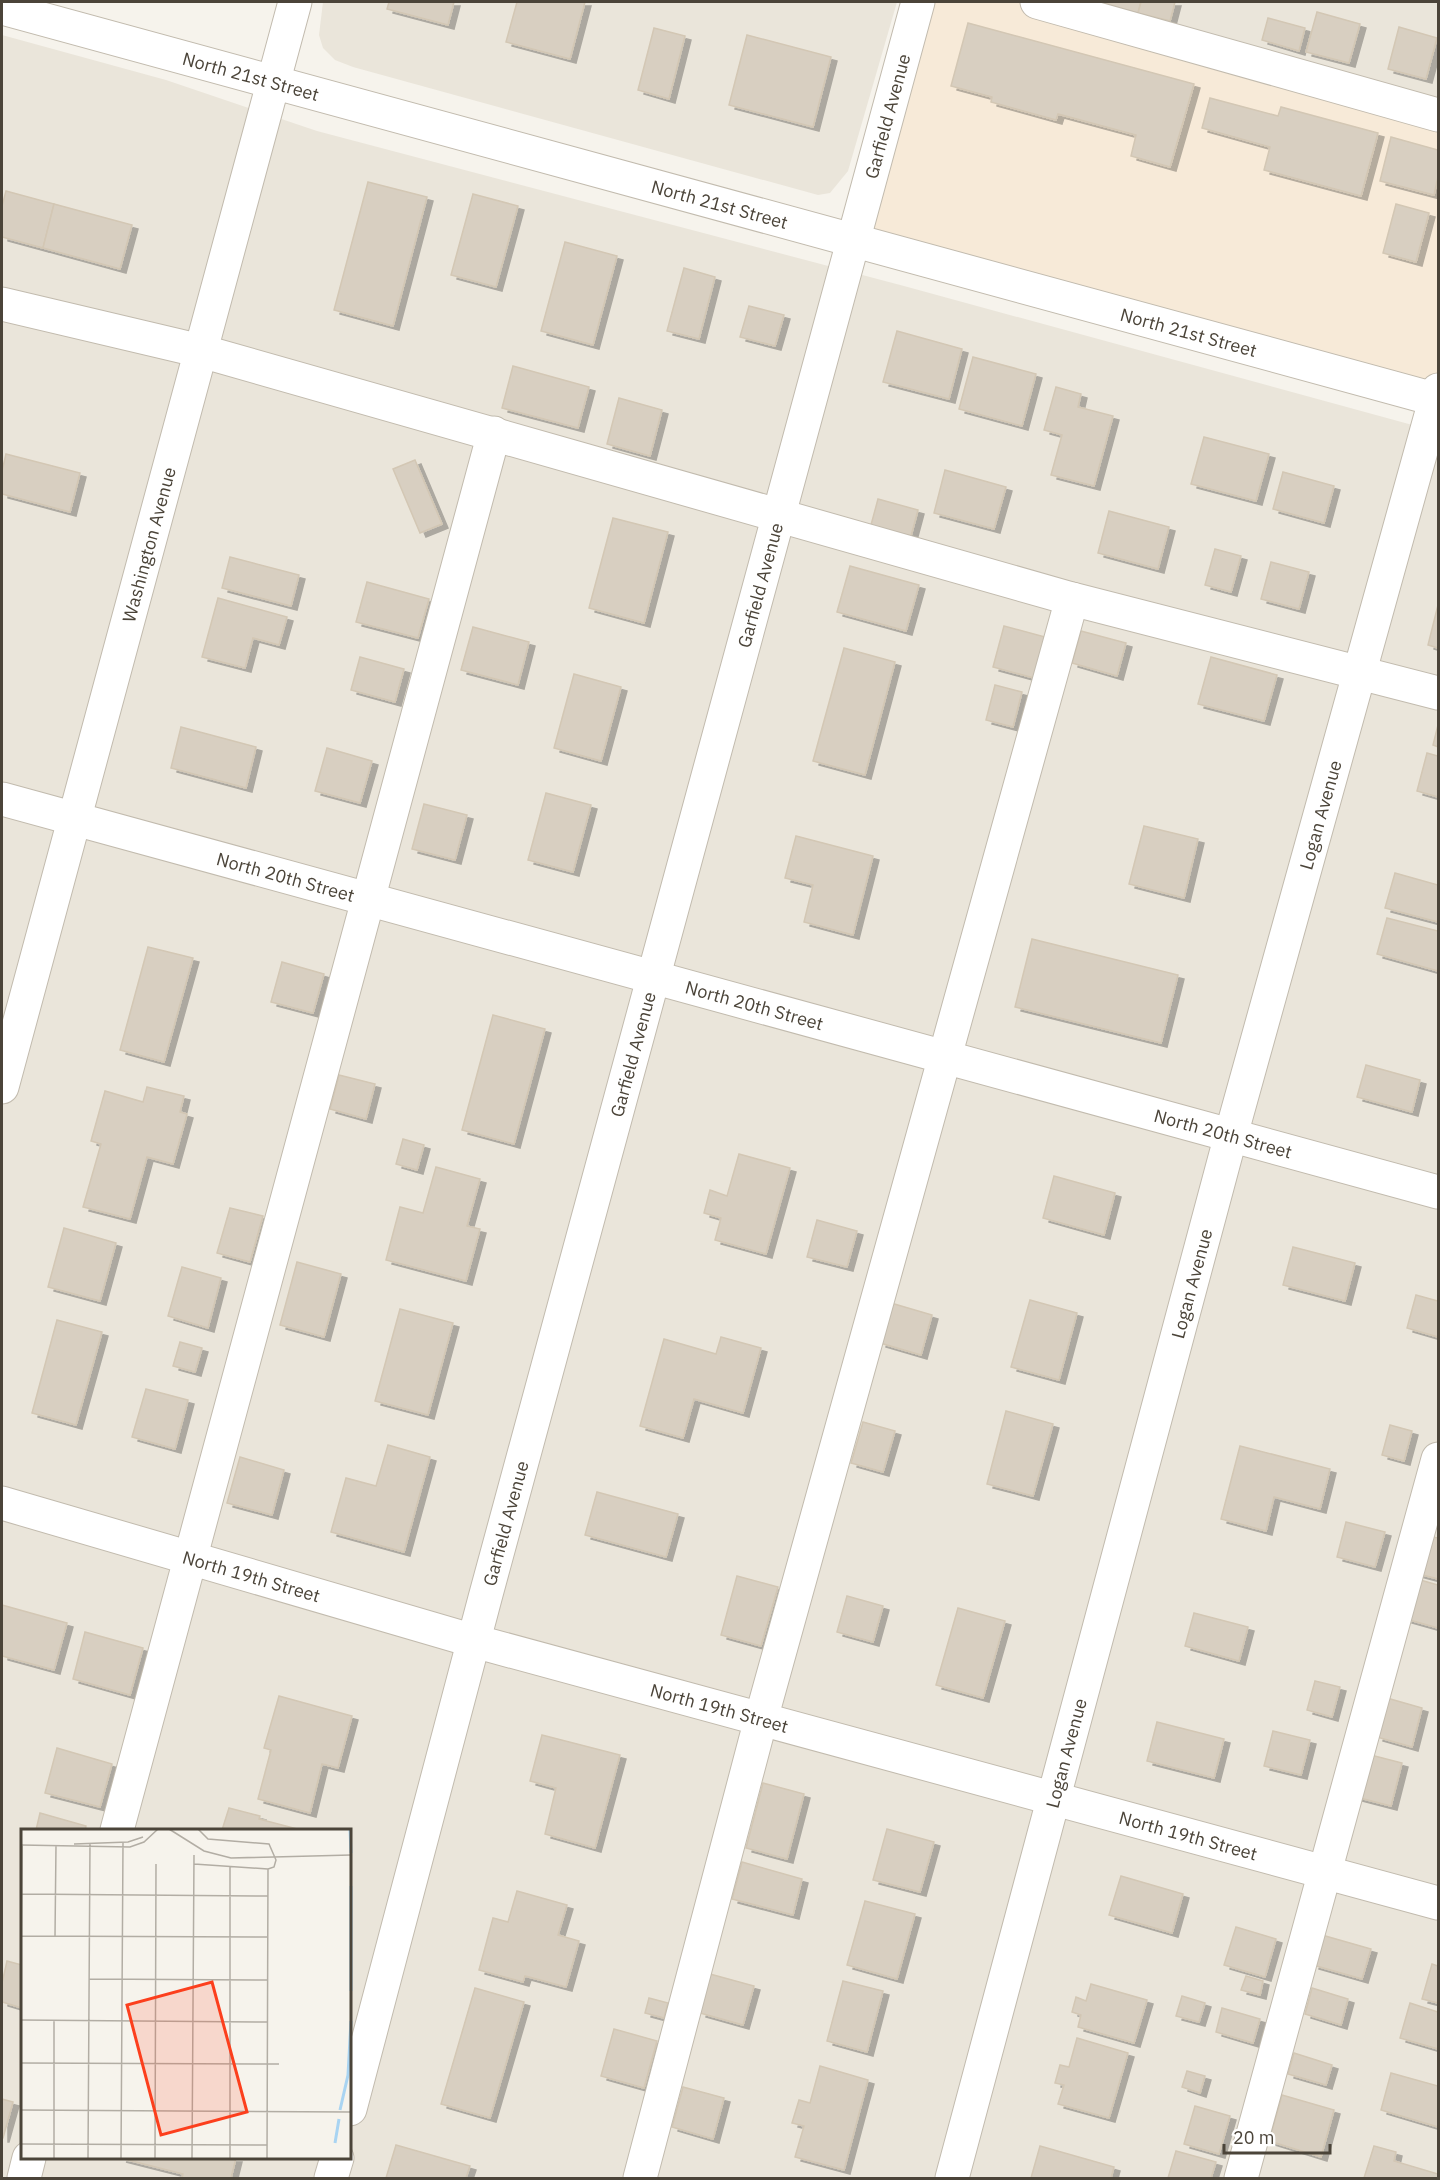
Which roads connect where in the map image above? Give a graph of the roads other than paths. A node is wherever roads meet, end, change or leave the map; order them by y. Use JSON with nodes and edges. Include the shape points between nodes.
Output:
{"nodes":[{"id":1,"x":295,"y":2,"type":"edge"},
{"id":2,"x":918,"y":2,"type":"edge"},
{"id":3,"x":1037,"y":2,"type":"edge"},
{"id":4,"x":2,"y":8,"type":"edge"},
{"id":5,"x":273,"y":82,"type":"junction"},
{"id":6,"x":1438,"y":115,"type":"edge"},
{"id":7,"x":854,"y":239,"type":"junction"},
{"id":8,"x":2,"y":304,"type":"edge"},
{"id":9,"x":201,"y":351,"type":"junction"},
{"id":10,"x":1438,"y":396,"type":"edge"},
{"id":11,"x":494,"y":433,"type":"junction"},
{"id":12,"x":779,"y":517,"type":"junction"},
{"id":13,"x":1072,"y":599,"type":"junction"},
{"id":14,"x":1359,"y":672,"type":"junction"},
{"id":15,"x":1438,"y":693,"type":"edge"},
{"id":16,"x":2,"y":799,"type":"edge"},
{"id":17,"x":73,"y":818,"type":"junction"},
{"id":18,"x":370,"y":898,"type":"junction"},
{"id":19,"x":653,"y":977,"type":"junction"},
{"id":20,"x":946,"y":1058,"type":"junction"},
{"id":21,"x":2,"y":1087,"type":"edge"},
{"id":22,"x":1231,"y":1135,"type":"junction"},
{"id":23,"x":1438,"y":1192,"type":"edge"},
{"id":24,"x":1438,"y":1459,"type":"edge"},
{"id":25,"x":2,"y":1503,"type":"edge"},
{"id":26,"x":189,"y":1558,"type":"junction"},
{"id":27,"x":474,"y":1641,"type":"junction"},
{"id":28,"x":761,"y":1719,"type":"junction"},
{"id":29,"x":1053,"y":1797,"type":"junction"},
{"id":30,"x":117,"y":1829,"type":"edge"},
{"id":31,"x":1323,"y":1871,"type":"junction"},
{"id":32,"x":1438,"y":1903,"type":"edge"},
{"id":33,"x":351,"y":2105,"type":"edge"},
{"id":34,"x":29,"y":2159,"type":"edge"},
{"id":35,"x":336,"y":2159,"type":"edge"},
{"id":36,"x":24,"y":2178,"type":"edge"},
{"id":37,"x":331,"y":2178,"type":"edge"},
{"id":38,"x":640,"y":2178,"type":"edge"},
{"id":39,"x":952,"y":2178,"type":"edge"},
{"id":40,"x":1241,"y":2178,"type":"edge"}],
"edges":[{"from":1,"to":5,"type":"street","name":"Washington Avenue"},
{"from":2,"to":7,"type":"street","name":"Garfield Avenue"},
{"from":3,"to":6,"type":"street"},
{"from":4,"to":5,"type":"street","name":"North 21st Street"},
{"from":5,"to":7,"type":"street","name":"North 21st Street"},
{"from":5,"to":9,"type":"street","name":"Washington Avenue"},
{"from":7,"to":10,"type":"street","name":"North 21st Street"},
{"from":7,"to":12,"type":"street","name":"Garfield Avenue"},
{"from":8,"to":9,"type":"street"},
{"from":9,"to":11,"type":"street"},
{"from":9,"to":17,"type":"street","name":"Washington Avenue"},
{"from":10,"to":14,"type":"street","name":"Logan Avenue"},
{"from":11,"to":12,"type":"street"},
{"from":11,"to":18,"type":"street"},
{"from":12,"to":13,"type":"street"},
{"from":12,"to":19,"type":"street","name":"Garfield Avenue"},
{"from":13,"to":14,"type":"street"},
{"from":13,"to":20,"type":"street"},
{"from":14,"to":15,"type":"street"},
{"from":14,"to":22,"type":"street","name":"Logan Avenue"},
{"from":16,"to":17,"type":"street","name":"North 20th Street"},
{"from":17,"to":18,"type":"street","name":"North 20th Street"},
{"from":17,"to":21,"type":"street","name":"Washington Avenue"},
{"from":18,"to":19,"type":"street","name":"North 20th Street"},
{"from":18,"to":26,"type":"street"},
{"from":19,"to":20,"type":"street","name":"North 20th Street"},
{"from":19,"to":27,"type":"street","name":"Garfield Avenue"},
{"from":20,"to":22,"type":"street","name":"North 20th Street"},
{"from":20,"to":28,"type":"street"},
{"from":22,"to":23,"type":"street","name":"North 20th Street"},
{"from":22,"to":29,"type":"street","name":"Logan Avenue"},
{"from":24,"to":31,"type":"street"},
{"from":25,"to":26,"type":"street","name":"North 19th Street"},
{"from":26,"to":27,"type":"street","name":"North 19th Street"},
{"from":26,"to":30,"type":"street"},
{"from":27,"to":28,"type":"street","name":"North 19th Street"},
{"from":27,"to":33,"type":"street","name":"Garfield Avenue"},
{"from":28,"to":29,"type":"street","name":"North 19th Street"},
{"from":28,"to":38,"type":"street"},
{"from":29,"to":31,"type":"street","name":"North 19th Street"},
{"from":29,"to":39,"type":"street","name":"Logan Avenue"},
{"from":31,"to":32,"type":"street","name":"North 19th Street"},
{"from":31,"to":40,"type":"street"},
{"from":34,"to":36,"type":"street"},
{"from":35,"to":37,"type":"street"}]}
